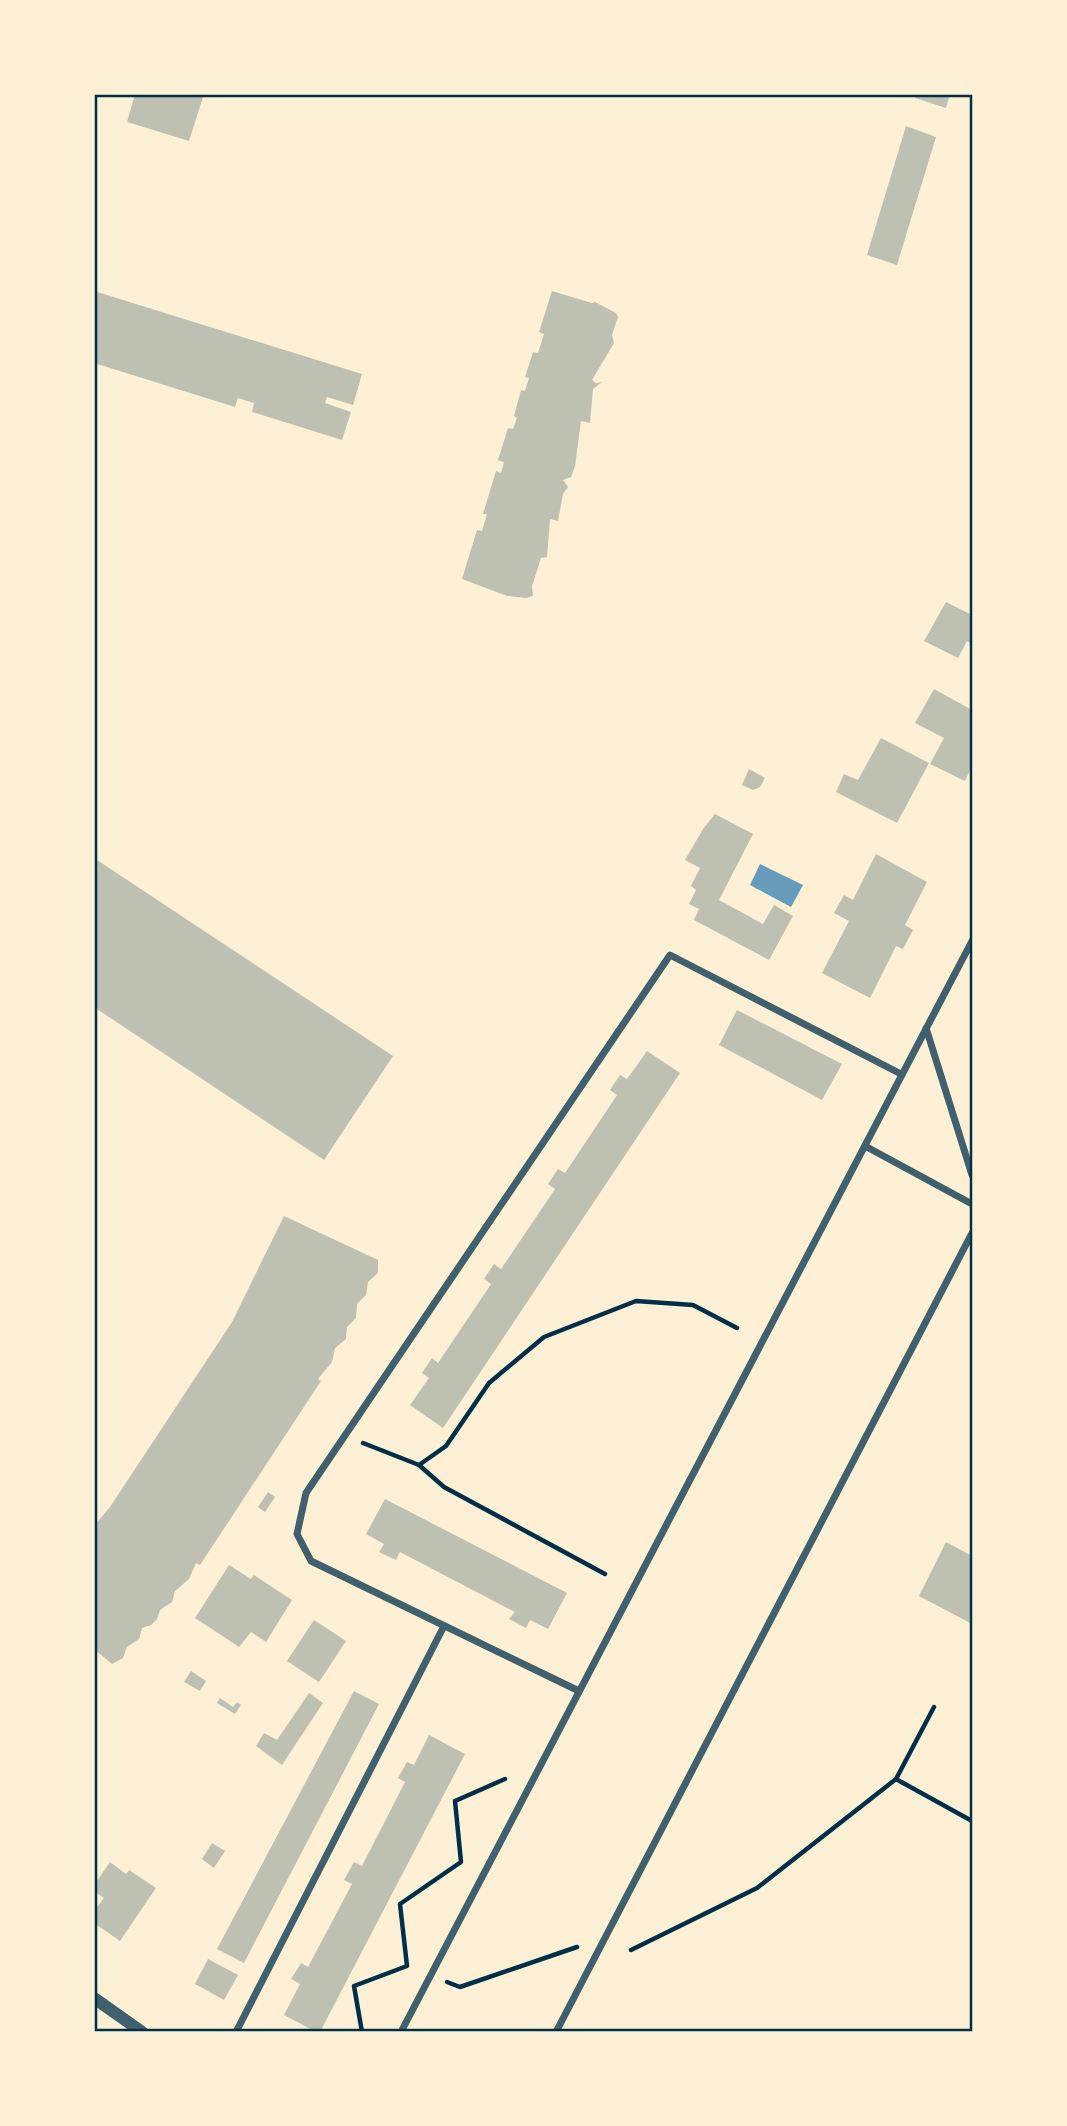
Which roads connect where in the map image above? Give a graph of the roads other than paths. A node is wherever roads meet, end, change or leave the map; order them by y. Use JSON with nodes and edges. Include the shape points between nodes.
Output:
{"nodes":[{"id":1,"x":972,"y":941,"type":"edge"},
{"id":2,"x":926,"y":1028,"type":"junction"},
{"id":3,"x":901,"y":1074,"type":"junction"},
{"id":4,"x":865,"y":1146,"type":"junction"},
{"id":5,"x":972,"y":1175,"type":"edge"},
{"id":6,"x":972,"y":1204,"type":"edge"},
{"id":7,"x":972,"y":1233,"type":"edge"},
{"id":8,"x":444,"y":1626,"type":"junction"},
{"id":9,"x":579,"y":1691,"type":"junction"},
{"id":10,"x":94,"y":1997,"type":"edge"},
{"id":11,"x":142,"y":2032,"type":"edge"},
{"id":12,"x":236,"y":2032,"type":"edge"},
{"id":13,"x":401,"y":2032,"type":"edge"},
{"id":14,"x":556,"y":2032,"type":"edge"}],
"edges":[{"from":1,"to":2,"type":"street"},
{"from":2,"to":3,"type":"street"},
{"from":2,"to":5,"type":"street"},
{"from":3,"to":4,"type":"street"},
{"from":3,"to":8,"type":"street","via":[[670,955],[306,1493],[297,1534],[311,1561]]},
{"from":4,"to":6,"type":"street"},
{"from":4,"to":9,"type":"street"},
{"from":7,"to":14,"type":"street"},
{"from":8,"to":9,"type":"street"},
{"from":8,"to":12,"type":"street"},
{"from":9,"to":13,"type":"street"},
{"from":10,"to":11,"type":"street"}]}
